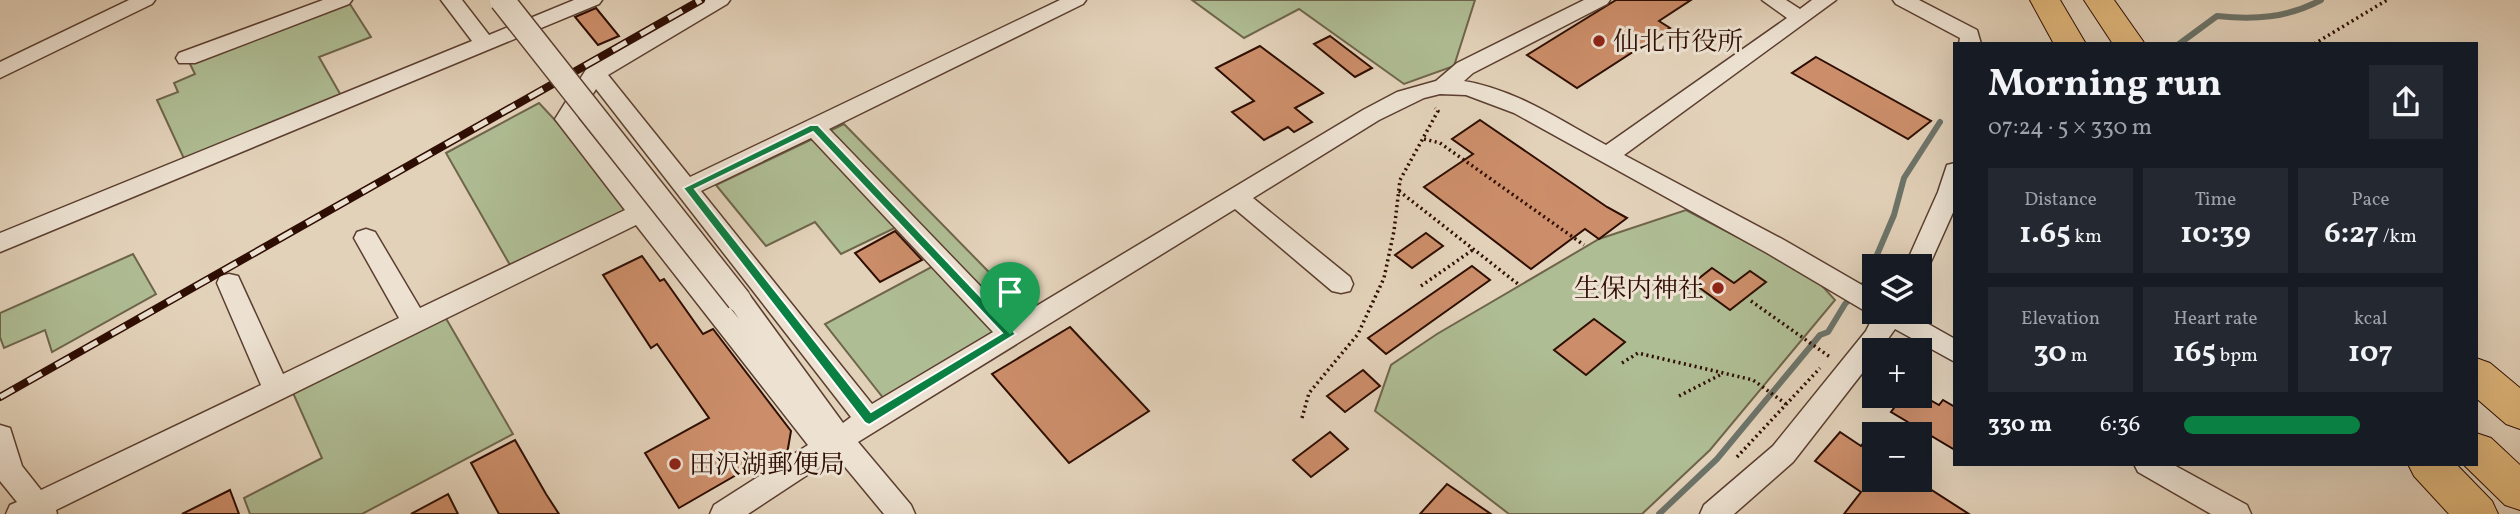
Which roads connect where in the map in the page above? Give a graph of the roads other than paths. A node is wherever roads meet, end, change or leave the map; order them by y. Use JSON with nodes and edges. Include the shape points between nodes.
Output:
{"nodes":[{"id":1,"x":145,"y":0,"type":"edge"},
{"id":2,"x":342,"y":0,"type":"edge"},
{"id":3,"x":451,"y":0,"type":"edge"},
{"id":4,"x":502,"y":0,"type":"edge"},
{"id":5,"x":592,"y":0,"type":"edge"},
{"id":6,"x":720,"y":0,"type":"edge"},
{"id":7,"x":1076,"y":0,"type":"edge"},
{"id":8,"x":1600,"y":0,"type":"edge"},
{"id":9,"x":1772,"y":0,"type":"edge"},
{"id":10,"x":1826,"y":0,"type":"edge"},
{"id":11,"x":1903,"y":0,"type":"edge"},
{"id":12,"x":2045,"y":0,"type":"edge"},
{"id":13,"x":2070,"y":0,"type":"edge"},
{"id":14,"x":2099,"y":0,"type":"edge"},
{"id":15,"x":1801,"y":18,"type":"junction"},
{"id":16,"x":1970,"y":42,"type":"edge"},
{"id":17,"x":2069,"y":42,"type":"edge"},
{"id":18,"x":2094,"y":42,"type":"edge"},
{"id":19,"x":2128,"y":42,"type":"edge"},
{"id":20,"x":485,"y":44,"type":"junction"},
{"id":21,"x":187,"y":58,"type":"dead end"},
{"id":22,"x":0,"y":71,"type":"edge"},
{"id":23,"x":595,"y":73,"type":"junction"},
{"id":24,"x":1444,"y":86,"type":"junction"},
{"id":25,"x":814,"y":127,"type":"junction"},
{"id":26,"x":1607,"y":156,"type":"junction"},
{"id":27,"x":1953,"y":179,"type":"edge"},
{"id":28,"x":688,"y":188,"type":"junction"},
{"id":29,"x":1236,"y":197,"type":"junction"},
{"id":30,"x":641,"y":212,"type":"junction"},
{"id":31,"x":366,"y":238,"type":"dead end"},
{"id":32,"x":0,"y":243,"type":"edge"},
{"id":33,"x":1922,"y":254,"type":"edge"},
{"id":34,"x":229,"y":283,"type":"dead end"},
{"id":35,"x":1341,"y":284,"type":"dead end"},
{"id":36,"x":1862,"y":296,"type":"edge"},
{"id":37,"x":414,"y":321,"type":"junction"},
{"id":38,"x":1880,"y":324,"type":"edge"},
{"id":39,"x":1909,"y":324,"type":"edge"},
{"id":40,"x":1010,"y":334,"type":"junction"},
{"id":41,"x":1953,"y":351,"type":"edge"},
{"id":42,"x":2478,"y":376,"type":"edge"},
{"id":43,"x":276,"y":390,"type":"junction"},
{"id":44,"x":2520,"y":412,"type":"edge"},
{"id":45,"x":869,"y":419,"type":"junction"},
{"id":46,"x":0,"y":436,"type":"edge"},
{"id":47,"x":833,"y":444,"type":"junction"},
{"id":48,"x":2478,"y":452,"type":"edge"},
{"id":49,"x":2152,"y":466,"type":"edge"},
{"id":50,"x":2431,"y":466,"type":"edge"},
{"id":51,"x":2520,"y":492,"type":"edge"},
{"id":52,"x":33,"y":511,"type":"edge"},
{"id":53,"x":724,"y":514,"type":"edge"},
{"id":54,"x":901,"y":514,"type":"edge"},
{"id":55,"x":1714,"y":514,"type":"edge"},
{"id":56,"x":2237,"y":514,"type":"edge"},
{"id":57,"x":2477,"y":514,"type":"edge"}],
"edges":[{"from":1,"to":22,"type":"street"},
{"from":2,"to":21,"type":"street"},
{"from":3,"to":20,"type":"street"},
{"from":4,"to":47,"type":"street","bridge":true,"via":[[739,300]]},
{"from":5,"to":20,"type":"street"},
{"from":6,"to":23,"type":"street"},
{"from":7,"to":25,"type":"street"},
{"from":8,"to":24,"type":"street","via":[[1465,68]]},
{"from":9,"to":15,"type":"street"},
{"from":10,"to":15,"type":"street"},
{"from":11,"to":16,"type":"street","via":[[1970,35]]},
{"from":12,"to":17,"type":"highway"},
{"from":13,"to":18,"type":"highway"},
{"from":14,"to":19,"type":"highway"},
{"from":15,"to":26,"type":"street"},
{"from":20,"to":32,"type":"street"},
{"from":23,"to":28,"type":"street"},
{"from":23,"to":30,"type":"street","via":[[566,119]]},
{"from":24,"to":26,"type":"street","via":[[1493,94]]},
{"from":24,"to":29,"type":"street","via":[[1418,92],[1371,115]]},
{"from":25,"to":28,"type":"street"},
{"from":25,"to":40,"type":"street"},
{"from":26,"to":36,"type":"street"},
{"from":27,"to":33,"type":"street"},
{"from":28,"to":45,"type":"street"},
{"from":29,"to":35,"type":"street"},
{"from":29,"to":40,"type":"street"},
{"from":30,"to":37,"type":"street"},
{"from":30,"to":47,"type":"street"},
{"from":31,"to":37,"type":"street"},
{"from":34,"to":43,"type":"street"},
{"from":37,"to":43,"type":"street"},
{"from":38,"to":55,"type":"street","via":[[1875,338],[1783,454]]},
{"from":39,"to":41,"type":"street"},
{"from":40,"to":45,"type":"street"},
{"from":42,"to":44,"type":"highway"},
{"from":43,"to":52,"type":"street"},
{"from":45,"to":47,"type":"street"},
{"from":46,"to":52,"type":"street","via":[[9,471]]},
{"from":47,"to":53,"type":"street"},
{"from":47,"to":54,"type":"street"},
{"from":48,"to":51,"type":"highway"},
{"from":49,"to":56,"type":"street"},
{"from":50,"to":57,"type":"highway"}]}
